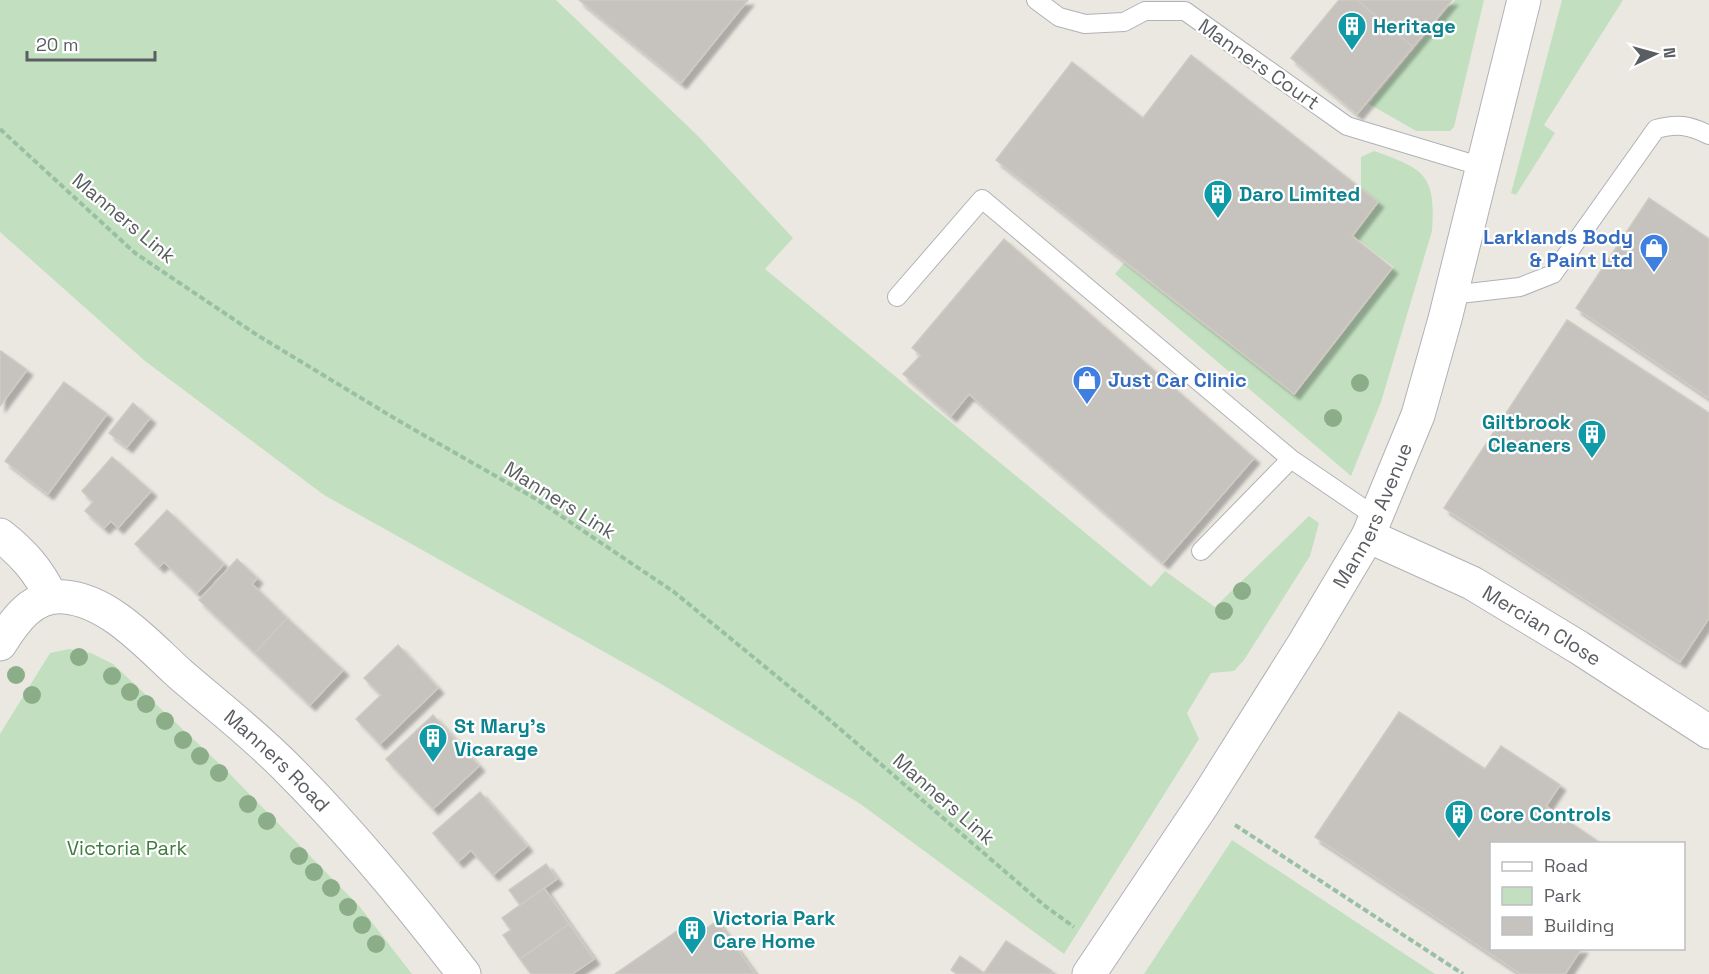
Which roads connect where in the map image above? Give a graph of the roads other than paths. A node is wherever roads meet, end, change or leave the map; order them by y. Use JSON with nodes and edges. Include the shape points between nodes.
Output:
{"nodes":[{"id":1,"x":1036,"y":0,"type":"edge"},
{"id":2,"x":1524,"y":0,"type":"edge"},
{"id":3,"x":1709,"y":135,"type":"edge"},
{"id":4,"x":1483,"y":166,"type":"junction"},
{"id":5,"x":1451,"y":295,"type":"junction"},
{"id":6,"x":897,"y":297,"type":"dead end"},
{"id":7,"x":1291,"y":459,"type":"junction"},
{"id":8,"x":1372,"y":526,"type":"junction"},
{"id":9,"x":0,"y":535,"type":"edge"},
{"id":10,"x":1201,"y":551,"type":"dead end"},
{"id":11,"x":51,"y":597,"type":"junction"},
{"id":12,"x":0,"y":644,"type":"edge"},
{"id":13,"x":1709,"y":732,"type":"edge"},
{"id":14,"x":464,"y":974,"type":"edge"},
{"id":15,"x":1089,"y":974,"type":"edge"}],
"edges":[{"from":1,"to":4,"type":"lane","name":"Manners Court","via":[[1059,17],[1085,24],[1124,22],[1146,10],[1185,10],[1347,126]]},
{"from":2,"to":4,"type":"street","name":"Manners Avenue"},
{"from":3,"to":5,"type":"lane","via":[[1689,125],[1656,129],[1553,274],[1520,286]]},
{"from":4,"to":5,"type":"street","name":"Manners Avenue"},
{"from":5,"to":8,"type":"street","name":"Manners Avenue","via":[[1418,415]]},
{"from":6,"to":7,"type":"lane","via":[[982,199]]},
{"from":7,"to":8,"type":"lane"},
{"from":7,"to":10,"type":"lane"},
{"from":8,"to":13,"type":"street","name":"Mercian Close","via":[[1578,647]]},
{"from":8,"to":15,"type":"street","name":"Manners Avenue","via":[[1305,642],[1203,804]]},
{"from":9,"to":11,"type":"street","via":[[41,575]]},
{"from":11,"to":12,"type":"street","via":[[24,611]]},
{"from":11,"to":14,"type":"street","name":"Manners Road","via":[[82,601],[126,626],[289,770],[373,863]]}]}
